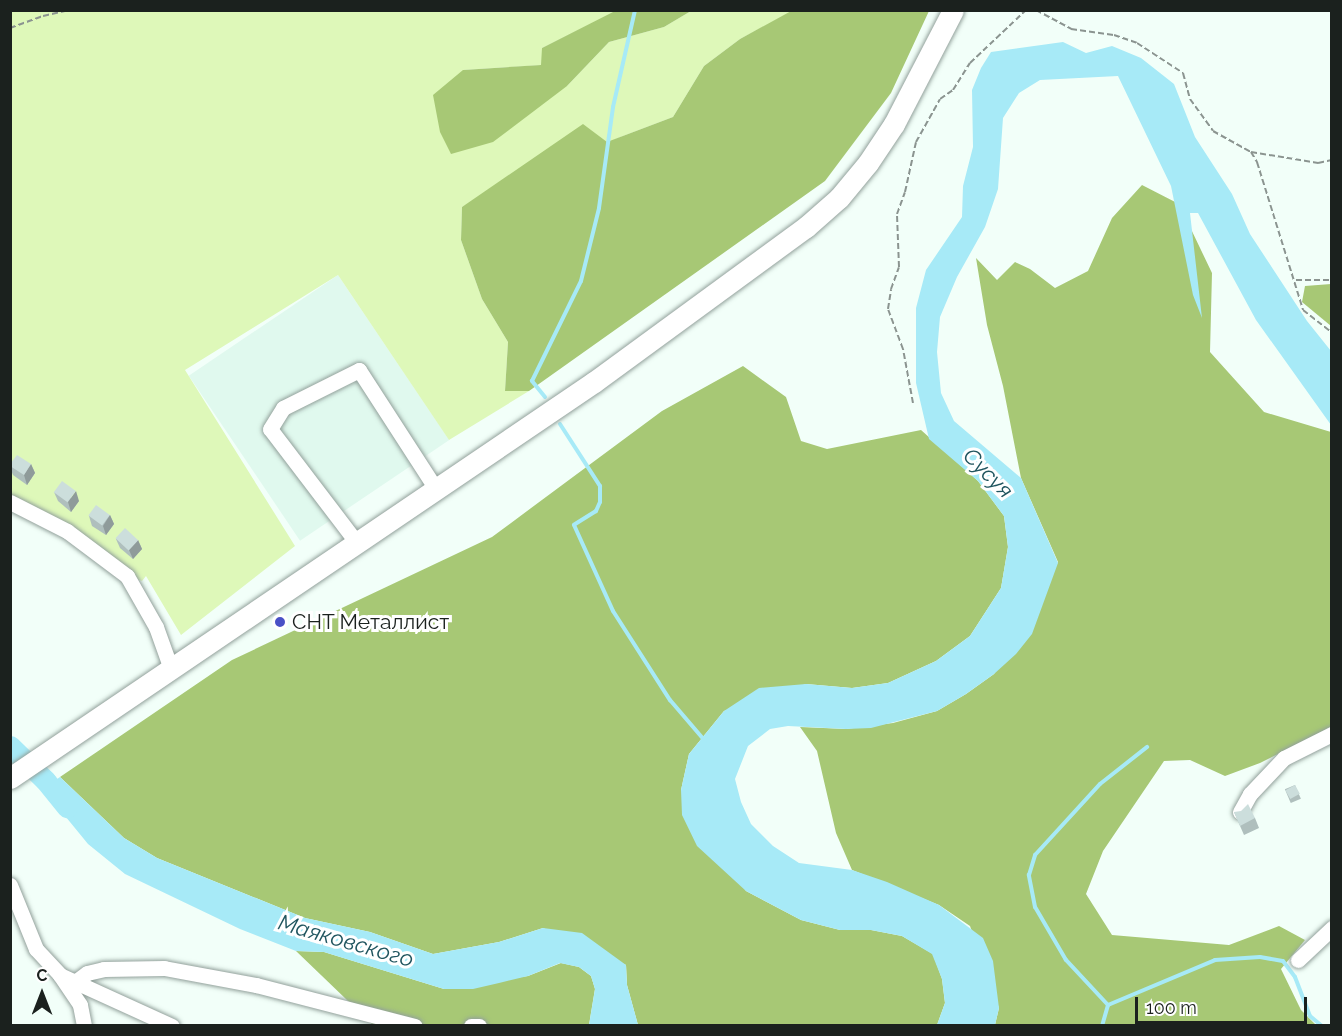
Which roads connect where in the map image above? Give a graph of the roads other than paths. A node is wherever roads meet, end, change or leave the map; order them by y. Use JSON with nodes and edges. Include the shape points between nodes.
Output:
{"nodes":[{"id":1,"x":954,"y":10,"type":"edge"},
{"id":2,"x":436,"y":489,"type":"junction"},
{"id":3,"x":10,"y":502,"type":"edge"},
{"id":4,"x":357,"y":543,"type":"junction"},
{"id":5,"x":171,"y":669,"type":"junction"},
{"id":6,"x":1332,"y":734,"type":"edge"},
{"id":7,"x":10,"y":778,"type":"edge"},
{"id":8,"x":1240,"y":812,"type":"edge"},
{"id":9,"x":10,"y":885,"type":"edge"},
{"id":10,"x":1332,"y":928,"type":"edge"},
{"id":11,"x":1298,"y":960,"type":"dead end"},
{"id":12,"x":60,"y":975,"type":"junction"},
{"id":13,"x":75,"y":982,"type":"junction"},
{"id":14,"x":84,"y":1026,"type":"edge"},
{"id":15,"x":172,"y":1026,"type":"edge"},
{"id":16,"x":415,"y":1026,"type":"edge"},
{"id":17,"x":471,"y":1026,"type":"edge"},
{"id":18,"x":479,"y":1026,"type":"edge"}],
"edges":[{"from":1,"to":2,"type":"highway","via":[[894,124],[839,198],[806,227],[594,382]]},
{"from":2,"to":4,"type":"highway"},
{"from":2,"to":4,"type":"street","via":[[359,370],[282,408],[270,429]]},
{"from":3,"to":5,"type":"street","via":[[67,531],[127,576],[156,627]]},
{"from":4,"to":5,"type":"highway"},
{"from":5,"to":7,"type":"highway"},
{"from":6,"to":8,"type":"street","via":[[1284,758],[1250,794]]},
{"from":9,"to":12,"type":"street","via":[[36,949]]},
{"from":10,"to":11,"type":"street"},
{"from":12,"to":13,"type":"street"},
{"from":12,"to":14,"type":"street","via":[[80,1005]]},
{"from":13,"to":15,"type":"street"},
{"from":13,"to":16,"type":"street","via":[[87,973],[104,969],[164,968],[256,985]]},
{"from":17,"to":18,"type":"street"}]}
